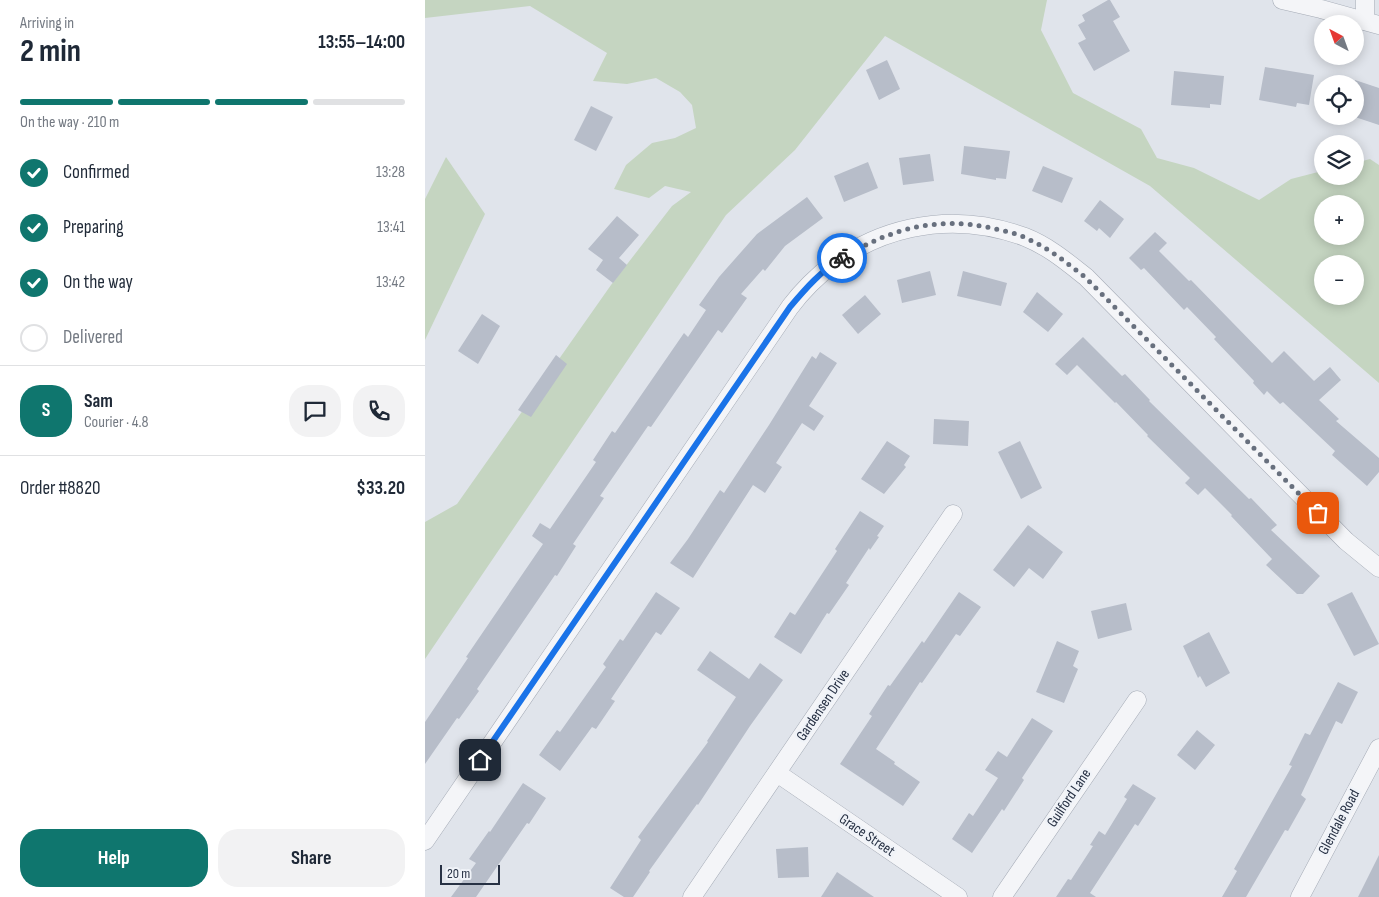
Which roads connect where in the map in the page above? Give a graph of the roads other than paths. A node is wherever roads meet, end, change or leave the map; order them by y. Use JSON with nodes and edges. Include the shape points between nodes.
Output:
{"nodes":[{"id":1,"x":1282,"y":0,"type":"edge"},
{"id":2,"x":1365,"y":0,"type":"edge"},
{"id":3,"x":1372,"y":23,"type":"edge"},
{"id":4,"x":953,"y":514,"type":"dead end"},
{"id":5,"x":1379,"y":568,"type":"edge"},
{"id":6,"x":1137,"y":700,"type":"dead end"},
{"id":7,"x":1379,"y":748,"type":"edge"},
{"id":8,"x":777,"y":773,"type":"junction"},
{"id":9,"x":425,"y":841,"type":"edge"},
{"id":10,"x":692,"y":897,"type":"edge"},
{"id":11,"x":958,"y":897,"type":"edge"},
{"id":12,"x":1001,"y":897,"type":"edge"},
{"id":13,"x":1299,"y":897,"type":"edge"}],
"edges":[{"from":1,"to":3,"type":"street"},
{"from":2,"to":3,"type":"street"},
{"from":4,"to":8,"type":"street","name":"Gardensen Drive"},
{"from":5,"to":9,"type":"street","via":[[1346,541],[1085,277],[1062,258],[1026,238],[973,224],[911,227],[866,245],[832,264],[790,307]]},
{"from":6,"to":12,"type":"street","name":"Guilford Lane"},
{"from":7,"to":13,"type":"street","name":"Glendale Road"},
{"from":8,"to":10,"type":"street","name":"Gardensen Drive"},
{"from":8,"to":11,"type":"street","name":"Grace Street"}]}
